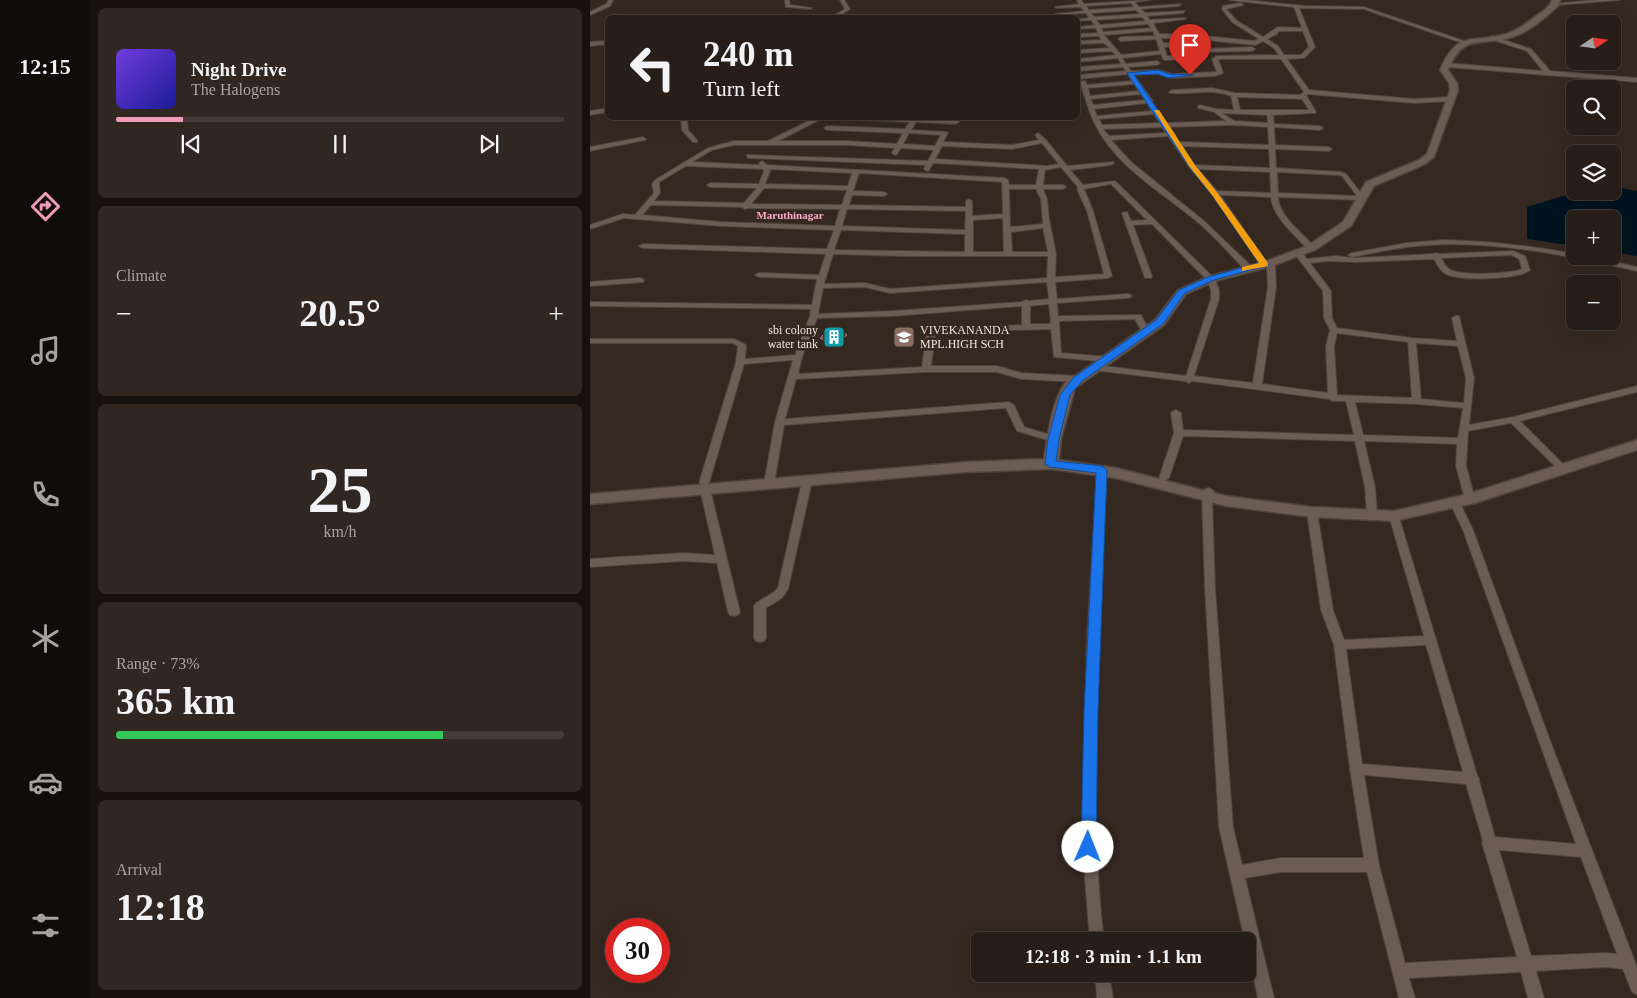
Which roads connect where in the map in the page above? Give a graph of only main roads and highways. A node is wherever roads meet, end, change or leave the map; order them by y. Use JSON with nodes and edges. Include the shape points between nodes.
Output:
{"nodes":[{"id":1,"x":1556,"y":2,"type":"edge"},
{"id":2,"x":1637,"y":445,"type":"edge"},
{"id":3,"x":1051,"y":461,"type":"junction"},
{"id":4,"x":769,"y":480,"type":"junction"},
{"id":5,"x":705,"y":486,"type":"junction"},
{"id":6,"x":590,"y":491,"type":"edge"},
{"id":7,"x":1208,"y":494,"type":"junction"},
{"id":8,"x":590,"y":499,"type":"edge"}],
"edges":[{"from":1,"to":3,"type":"main road","via":[[1523,29],[1508,36],[1464,42],[1446,64],[1444,73],[1454,87],[1431,155],[1370,184],[1347,224],[1330,238],[1301,257],[1248,268],[1182,292],[1164,319],[1078,379],[1065,395]]},
{"from":2,"to":7,"type":"main road","via":[[1462,501],[1394,516],[1312,512],[1249,504]]},
{"from":3,"to":4,"type":"main road","via":[[807,481]]},
{"from":3,"to":4,"type":"main road","via":[[965,461]]},
{"from":3,"to":7,"type":"main road"},
{"from":3,"to":7,"type":"main road","via":[[1101,463],[1164,478]]},
{"from":4,"to":5,"type":"main road"},
{"from":5,"to":6,"type":"main road"},
{"from":5,"to":8,"type":"main road"}]}
